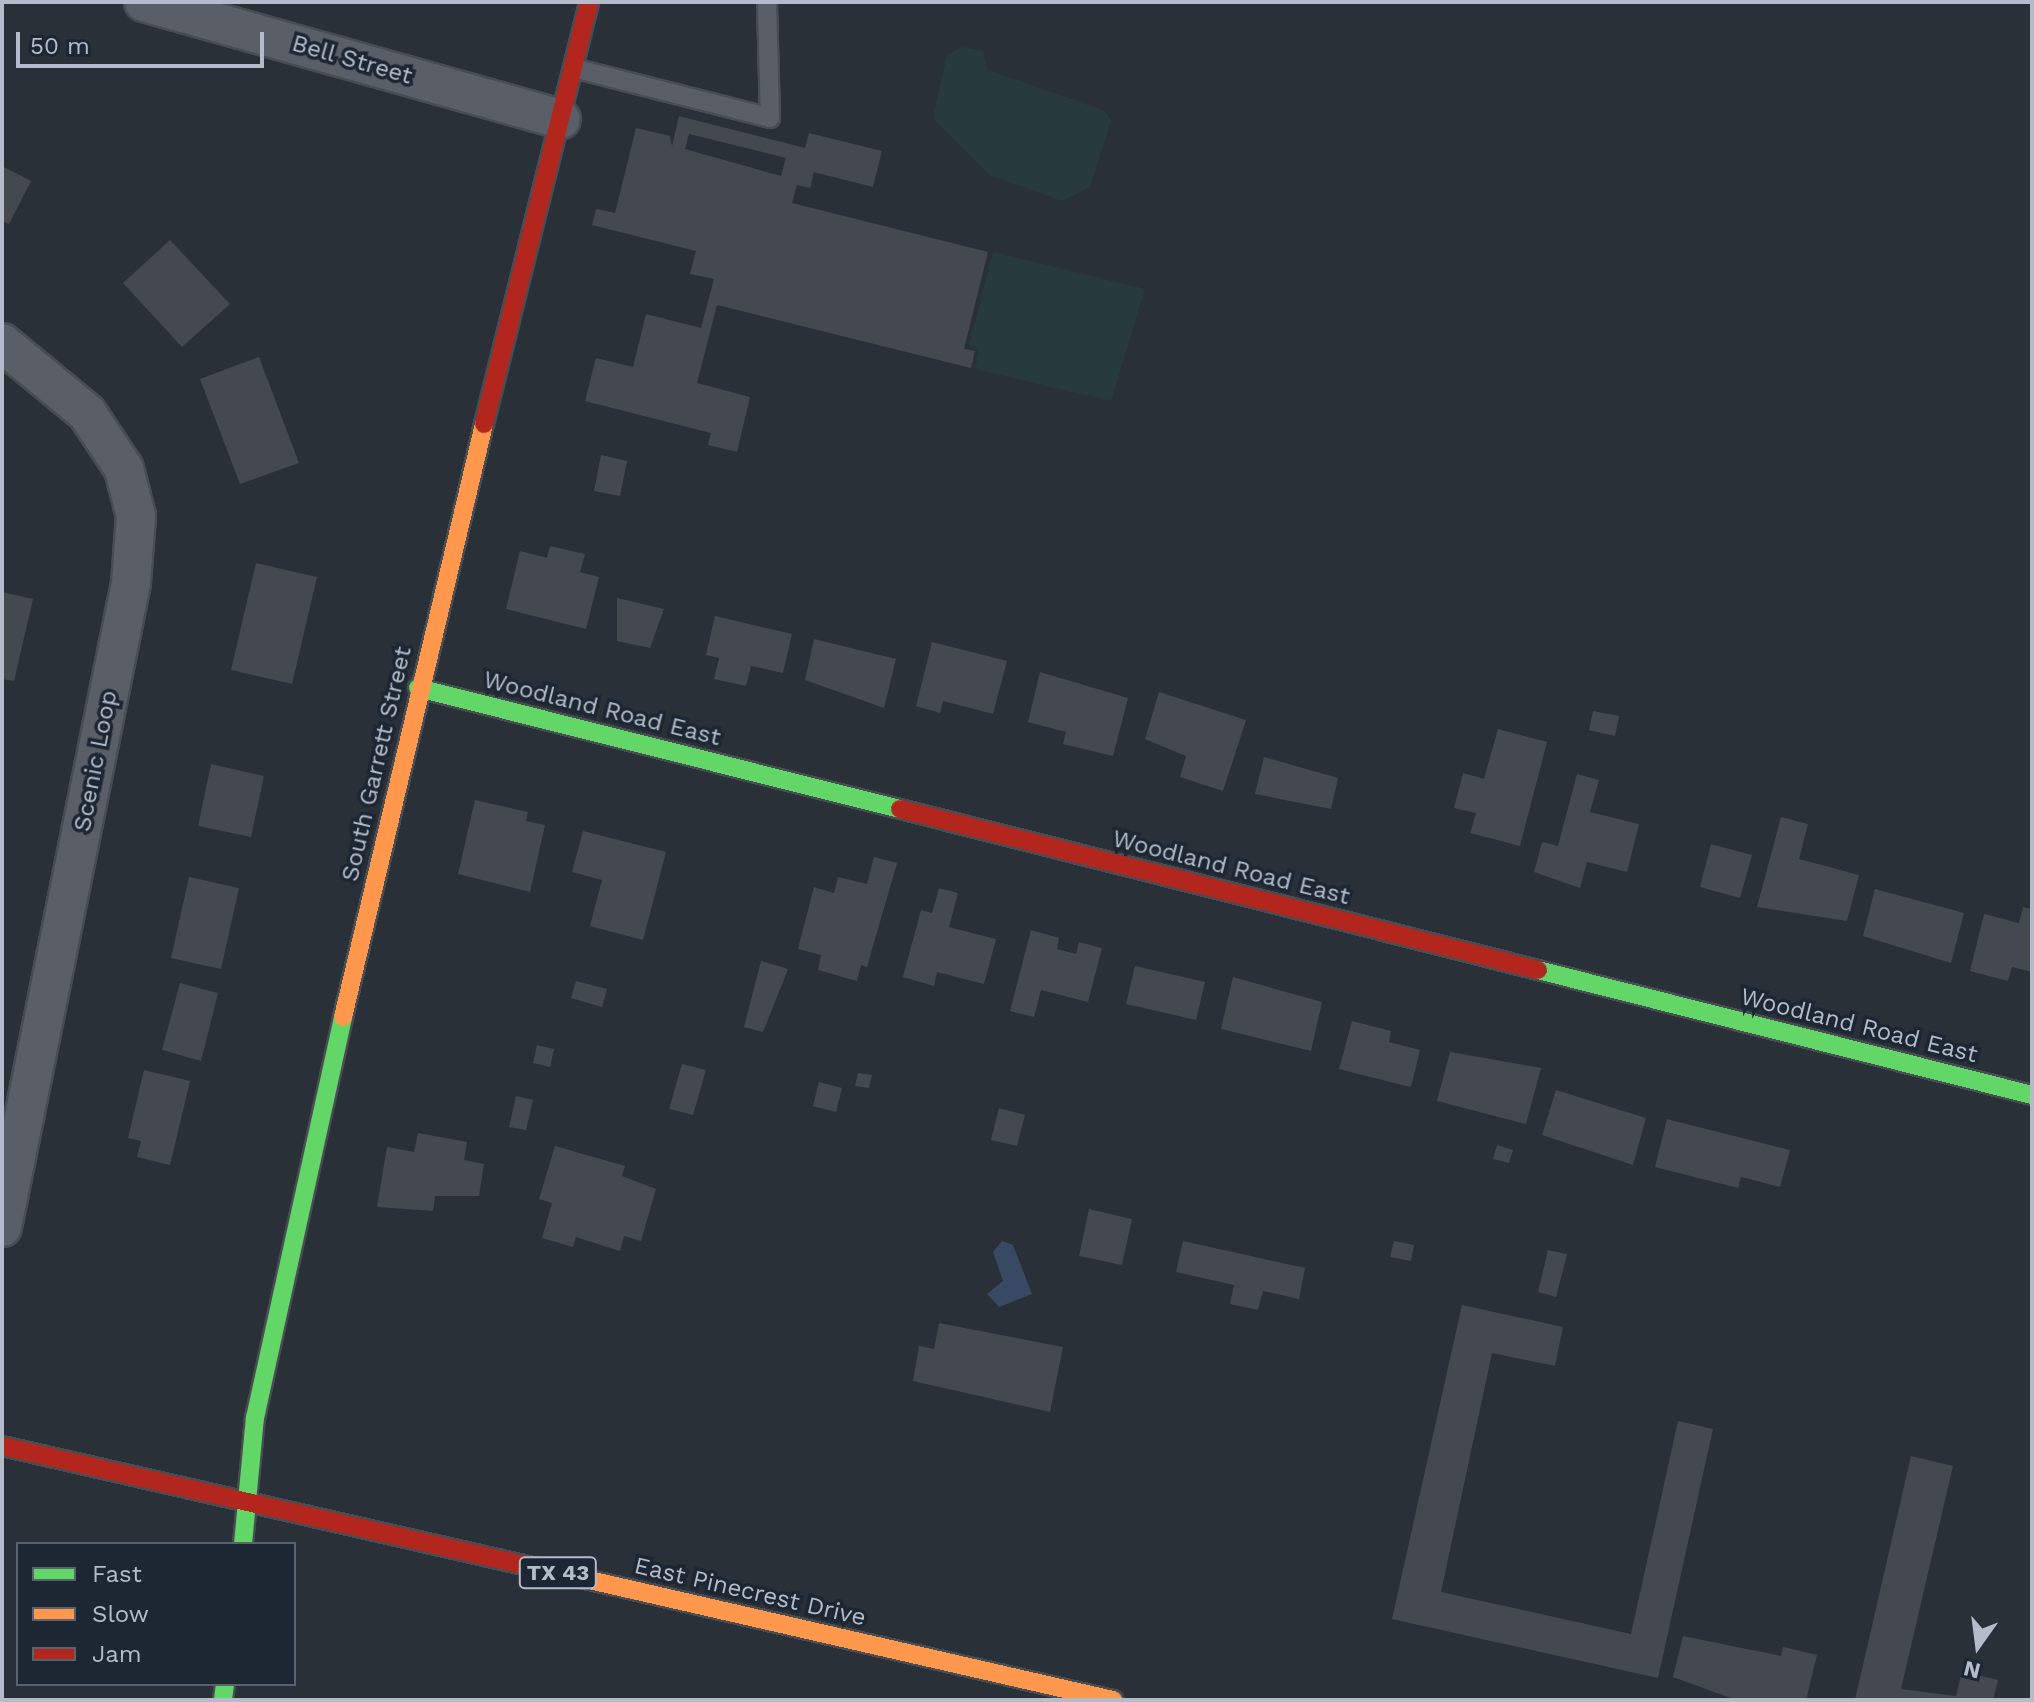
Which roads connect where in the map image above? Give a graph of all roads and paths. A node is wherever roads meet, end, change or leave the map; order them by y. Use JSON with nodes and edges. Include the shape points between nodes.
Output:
{"nodes":[{"id":1,"x":144,"y":2,"type":"edge"},
{"id":2,"x":589,"y":2,"type":"edge"},
{"id":3,"x":767,"y":2,"type":"edge"},
{"id":4,"x":573,"y":68,"type":"junction"},
{"id":5,"x":561,"y":119,"type":"junction"},
{"id":6,"x":2,"y":343,"type":"edge"},
{"id":7,"x":418,"y":688,"type":"junction"},
{"id":8,"x":2032,"y":1095,"type":"edge"},
{"id":9,"x":2,"y":1227,"type":"edge"},
{"id":10,"x":2,"y":1446,"type":"edge"},
{"id":11,"x":247,"y":1502,"type":"junction"},
{"id":12,"x":243,"y":1542,"type":"edge"},
{"id":13,"x":1113,"y":1700,"type":"edge"}],
"edges":[{"from":1,"to":5,"type":"street","name":"Bell Street"},
{"from":2,"to":4,"type":"street","name":"South Garrett Street"},
{"from":3,"to":4,"type":"lane","via":[[770,118]]},
{"from":4,"to":5,"type":"street","name":"South Garrett Street"},
{"from":5,"to":7,"type":"street","name":"South Garrett Street"},
{"from":6,"to":9,"type":"street","name":"Scenic Loop","via":[[87,413],[124,469],[136,516],[131,583]]},
{"from":7,"to":8,"type":"street","name":"Woodland Road East"},
{"from":7,"to":11,"type":"street","name":"South Garrett Street","via":[[255,1418]]},
{"from":10,"to":11,"type":"street","name":"East Pinecrest Drive","number":"TX 43"},
{"from":11,"to":12,"type":"street","name":"South Garrett Street"},
{"from":11,"to":13,"type":"street","name":"East Pinecrest Drive","number":"TX 43"}]}
